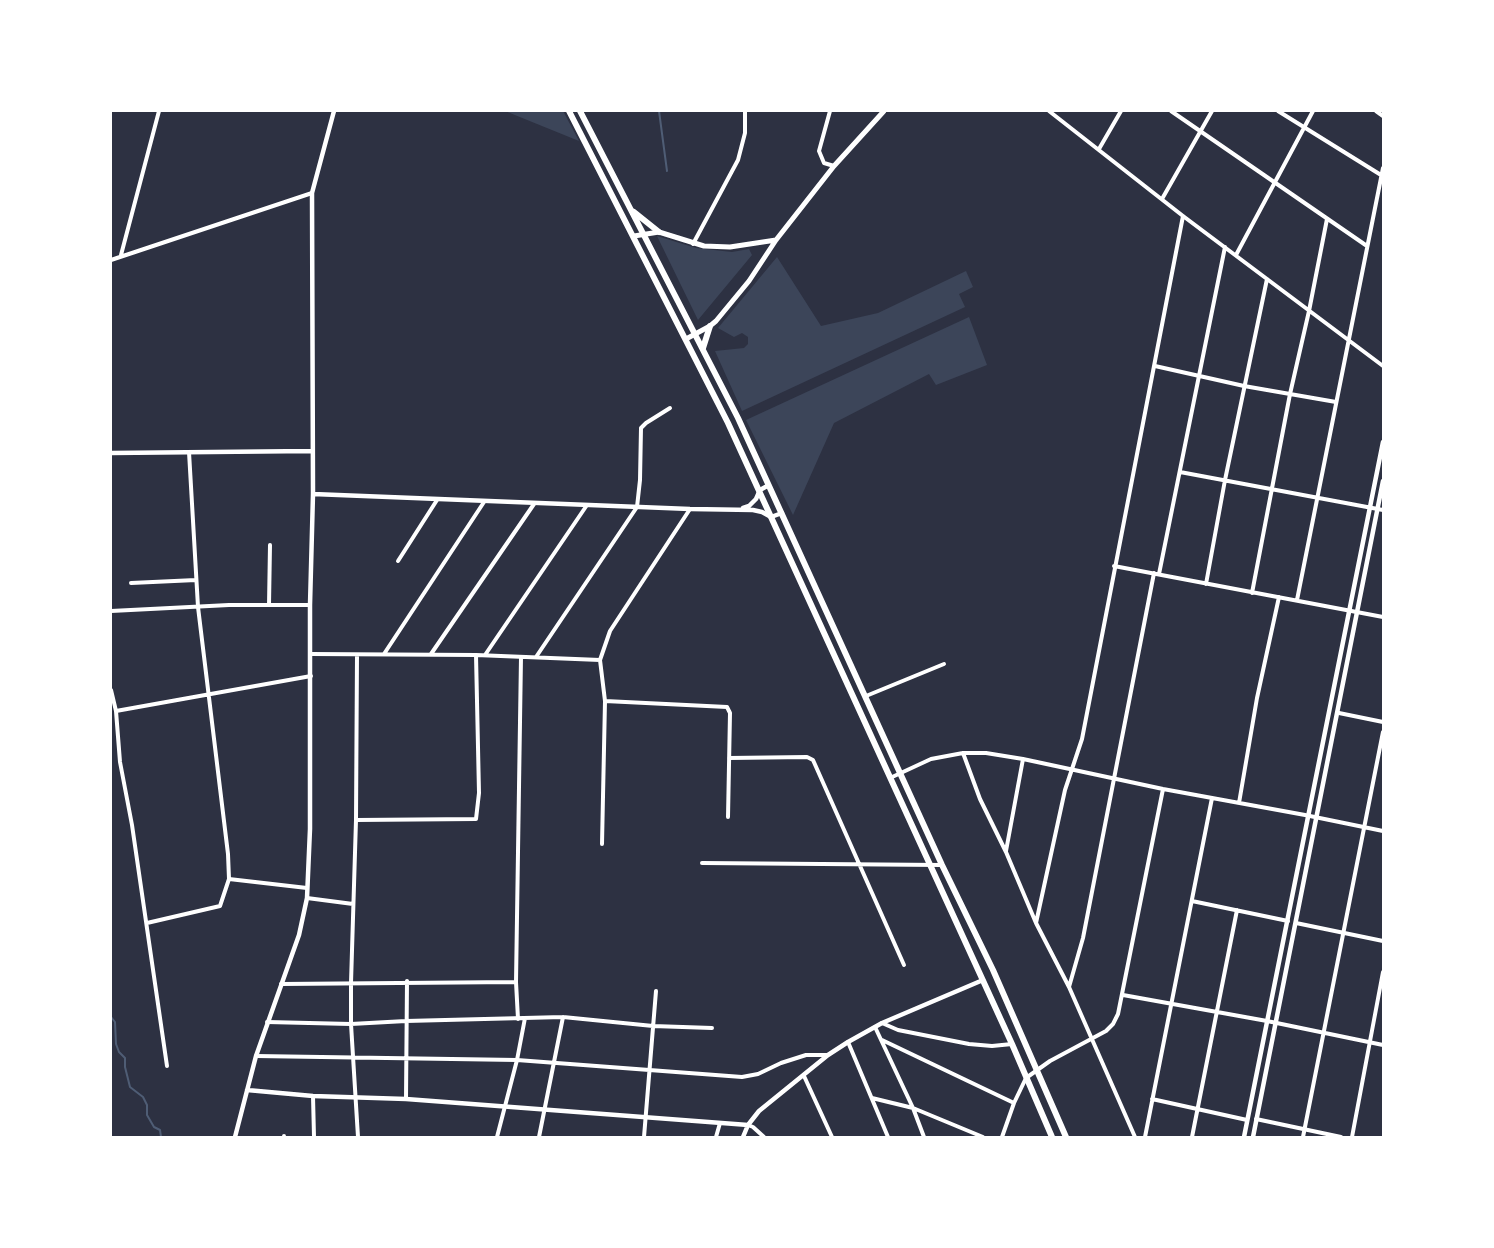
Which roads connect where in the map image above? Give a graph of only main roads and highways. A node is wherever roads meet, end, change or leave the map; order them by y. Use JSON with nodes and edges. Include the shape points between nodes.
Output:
{"nodes":[{"id":1,"x":569,"y":111,"type":"edge"},
{"id":2,"x":580,"y":111,"type":"edge"},
{"id":3,"x":884,"y":111,"type":"edge"},
{"id":4,"x":631,"y":209,"type":"junction"},
{"id":5,"x":659,"y":232,"type":"junction"},
{"id":6,"x":643,"y":234,"type":"junction"},
{"id":7,"x":634,"y":236,"type":"junction"},
{"id":8,"x":776,"y":240,"type":"junction"},
{"id":9,"x":710,"y":326,"type":"junction"},
{"id":10,"x":695,"y":334,"type":"junction"},
{"id":11,"x":686,"y":339,"type":"junction"},
{"id":12,"x":703,"y":348,"type":"junction"},
{"id":13,"x":1052,"y":1137,"type":"edge"},
{"id":14,"x":1066,"y":1137,"type":"edge"}],
"edges":[{"from":1,"to":7,"type":"main road"},
{"from":2,"to":4,"type":"main road"},
{"from":3,"to":8,"type":"main road","via":[[834,166]]},
{"from":4,"to":5,"type":"main road"},
{"from":4,"to":6,"type":"main road"},
{"from":5,"to":6,"type":"main road"},
{"from":5,"to":8,"type":"main road","via":[[693,244],[730,247]]},
{"from":6,"to":7,"type":"main road"},
{"from":6,"to":10,"type":"main road"},
{"from":7,"to":11,"type":"main road"},
{"from":8,"to":9,"type":"main road"},
{"from":9,"to":10,"type":"main road"},
{"from":9,"to":12,"type":"main road"},
{"from":10,"to":11,"type":"main road"},
{"from":10,"to":12,"type":"main road"},
{"from":11,"to":13,"type":"main road","via":[[759,490]]},
{"from":12,"to":14,"type":"main road"}]}
